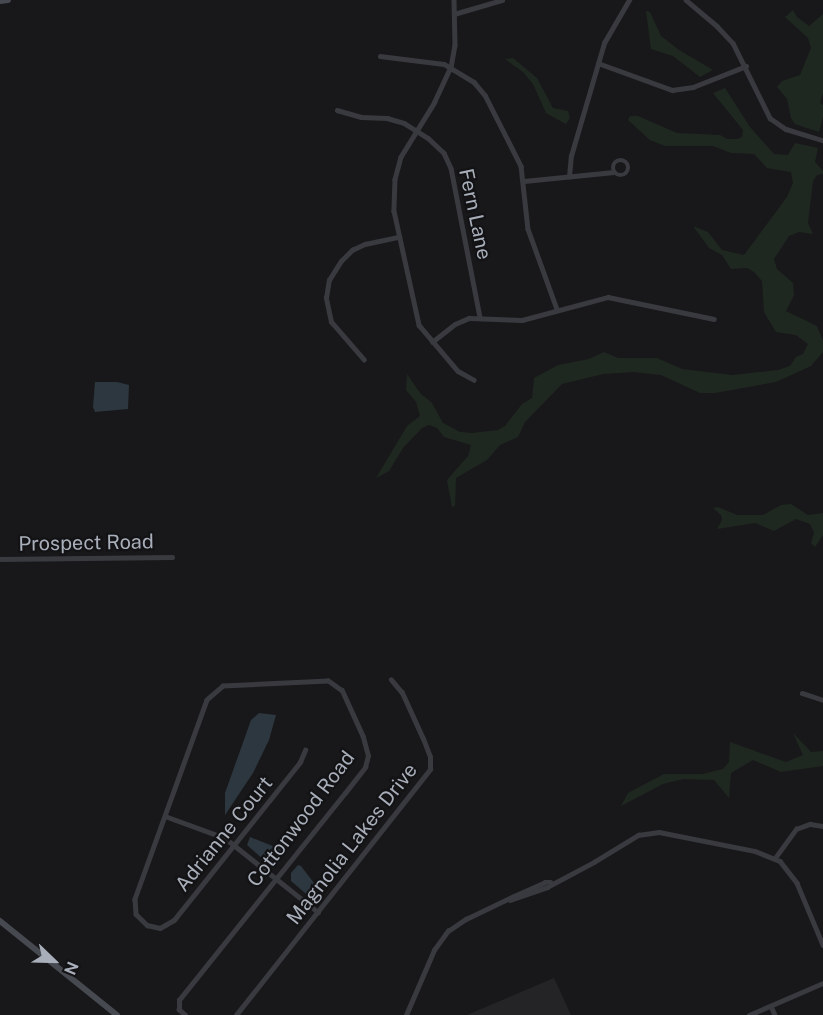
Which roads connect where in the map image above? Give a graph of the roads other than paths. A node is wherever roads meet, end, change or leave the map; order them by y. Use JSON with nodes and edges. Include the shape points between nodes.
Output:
{"nodes":[{"id":1,"x":8,"y":0,"type":"edge"},
{"id":2,"x":454,"y":0,"type":"edge"},
{"id":3,"x":502,"y":0,"type":"edge"},
{"id":4,"x":629,"y":0,"type":"edge"},
{"id":5,"x":686,"y":0,"type":"edge"},
{"id":6,"x":0,"y":1,"type":"edge"},
{"id":7,"x":454,"y":14,"type":"junction"},
{"id":8,"x":380,"y":56,"type":"dead end"},
{"id":9,"x":598,"y":63,"type":"junction"},
{"id":10,"x":746,"y":66,"type":"junction"},
{"id":11,"x":451,"y":67,"type":"junction"},
{"id":12,"x":338,"y":110,"type":"dead end"},
{"id":13,"x":417,"y":130,"type":"junction"},
{"id":14,"x":823,"y":140,"type":"edge"},
{"id":15,"x":614,"y":172,"type":"dead end"},
{"id":16,"x":569,"y":177,"type":"junction"},
{"id":17,"x":524,"y":181,"type":"junction"},
{"id":18,"x":399,"y":237,"type":"junction"},
{"id":19,"x":557,"y":309,"type":"junction"},
{"id":20,"x":480,"y":317,"type":"junction"},
{"id":21,"x":714,"y":319,"type":"dead end"},
{"id":22,"x":432,"y":342,"type":"junction"},
{"id":23,"x":364,"y":360,"type":"dead end"},
{"id":24,"x":474,"y":380,"type":"dead end"},
{"id":25,"x":172,"y":557,"type":"dead end"},
{"id":26,"x":0,"y":559,"type":"edge"},
{"id":27,"x":391,"y":680,"type":"dead end"},
{"id":28,"x":802,"y":693,"type":"dead end"},
{"id":29,"x":823,"y":700,"type":"edge"},
{"id":30,"x":305,"y":750,"type":"dead end"},
{"id":31,"x":165,"y":816,"type":"junction"},
{"id":32,"x":823,"y":826,"type":"edge"},
{"id":33,"x":234,"y":845,"type":"junction"},
{"id":34,"x":775,"y":858,"type":"junction"},
{"id":35,"x":276,"y":879,"type":"junction"},
{"id":36,"x":318,"y":912,"type":"junction"},
{"id":37,"x":0,"y":921,"type":"edge"},
{"id":38,"x":158,"y":928,"type":"joint"},
{"id":39,"x":823,"y":945,"type":"edge"},
{"id":40,"x":823,"y":983,"type":"edge"},
{"id":41,"x":771,"y":1006,"type":"junction"},
{"id":42,"x":117,"y":1015,"type":"edge"},
{"id":43,"x":185,"y":1015,"type":"edge"},
{"id":44,"x":236,"y":1015,"type":"edge"},
{"id":45,"x":406,"y":1015,"type":"edge"},
{"id":46,"x":749,"y":1015,"type":"edge"},
{"id":47,"x":775,"y":1015,"type":"edge"}],
"edges":[{"from":1,"to":6,"type":"main road"},
{"from":2,"to":7,"type":"street"},
{"from":3,"to":7,"type":"street"},
{"from":4,"to":9,"type":"street","via":[[604,43]]},
{"from":5,"to":10,"type":"street","via":[[728,36]]},
{"from":7,"to":11,"type":"street"},
{"from":8,"to":11,"type":"street"},
{"from":9,"to":10,"type":"street","via":[[672,90],[693,87]]},
{"from":9,"to":16,"type":"street","via":[[571,156]]},
{"from":10,"to":14,"type":"street","via":[[770,118],[786,129]]},
{"from":11,"to":13,"type":"street"},
{"from":11,"to":17,"type":"street","via":[[484,94],[518,156]]},
{"from":12,"to":13,"type":"street","name":"Fern Lane","via":[[361,117],[392,119]]},
{"from":13,"to":18,"type":"street","via":[[395,179],[394,211]]},
{"from":13,"to":20,"type":"street","name":"Fern Lane","via":[[439,147],[451,168]]},
{"from":15,"to":16,"type":"street"},
{"from":16,"to":17,"type":"street"},
{"from":17,"to":19,"type":"street","via":[[528,229]]},
{"from":18,"to":22,"type":"street","via":[[416,317]]},
{"from":18,"to":23,"type":"street","via":[[352,250],[329,280],[326,298],[331,322]]},
{"from":19,"to":20,"type":"street","via":[[515,321]]},
{"from":19,"to":21,"type":"street","via":[[616,297]]},
{"from":20,"to":22,"type":"street","via":[[455,324]]},
{"from":22,"to":24,"type":"street","via":[[458,371]]},
{"from":25,"to":26,"type":"street","name":"Prospect Road"},
{"from":27,"to":36,"type":"street","name":"Magnolia Lakes Drive","via":[[402,693],[423,739],[430,769]]},
{"from":28,"to":29,"type":"street"},
{"from":30,"to":33,"type":"street","name":"Adrianne Court","via":[[300,762]]},
{"from":31,"to":33,"type":"street","via":[[218,835]]},
{"from":31,"to":35,"type":"street","name":"Cottonwood Road","via":[[204,706],[214,690],[259,683],[333,683],[342,691],[355,719],[368,751],[367,761]]},
{"from":31,"to":38,"type":"street","name":"Cottonwood Road","via":[[135,904],[136,914],[143,922]]},
{"from":32,"to":34,"type":"street","via":[[810,824],[796,829]]},
{"from":33,"to":35,"type":"street"},
{"from":33,"to":38,"type":"street","name":"Adrianne Court","via":[[174,920]]},
{"from":34,"to":39,"type":"street","via":[[797,883]]},
{"from":34,"to":45,"type":"street","via":[[652,832],[638,835],[531,894],[460,922],[434,950]]},
{"from":35,"to":36,"type":"street"},
{"from":35,"to":43,"type":"street","name":"Cottonwood Road","via":[[179,1000],[179,1010]]},
{"from":36,"to":44,"type":"street","name":"Magnolia Lakes Drive"},
{"from":37,"to":42,"type":"main road"},
{"from":40,"to":41,"type":"street"},
{"from":41,"to":46,"type":"street"},
{"from":41,"to":47,"type":"street"}]}
